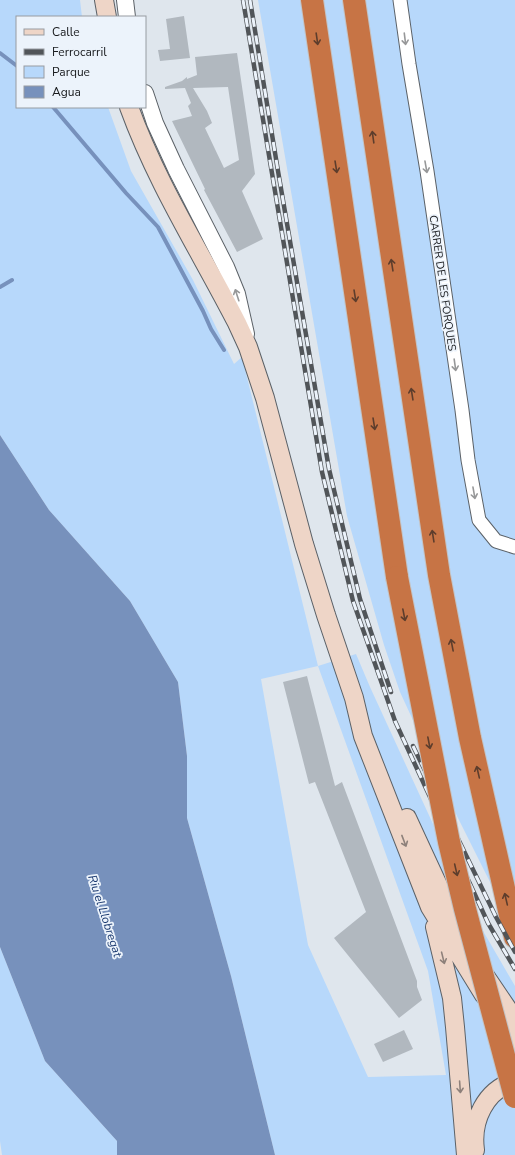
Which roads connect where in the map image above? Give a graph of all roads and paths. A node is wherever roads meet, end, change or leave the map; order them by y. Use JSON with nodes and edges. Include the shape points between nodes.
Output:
{"nodes":[{"id":1,"x":104,"y":0,"type":"edge"},
{"id":2,"x":125,"y":0,"type":"edge"},
{"id":3,"x":312,"y":0,"type":"edge"},
{"id":4,"x":354,"y":0,"type":"edge"},
{"id":5,"x":400,"y":0,"type":"edge"},
{"id":6,"x":106,"y":16,"type":"edge"},
{"id":7,"x":128,"y":16,"type":"edge"},
{"id":8,"x":146,"y":96,"type":"edge"},
{"id":9,"x":129,"y":108,"type":"edge"},
{"id":10,"x":248,"y":347,"type":"junction"},
{"id":11,"x":515,"y":547,"type":"edge"},
{"id":12,"x":354,"y":698,"type":"junction"},
{"id":13,"x":430,"y":907,"type":"junction"},
{"id":14,"x":515,"y":937,"type":"edge"},
{"id":15,"x":515,"y":1020,"type":"edge"},
{"id":16,"x":515,"y":1045,"type":"edge"},
{"id":17,"x":515,"y":1081,"type":"edge"},
{"id":18,"x":515,"y":1097,"type":"edge"},
{"id":19,"x":466,"y":1155,"type":"edge"},
{"id":20,"x":475,"y":1155,"type":"edge"}],
"edges":[{"from":1,"to":6,"type":"main road"},
{"from":2,"to":7,"type":"street"},
{"from":3,"to":18,"type":"highway","one_way":true,"bridge":true,"via":[[397,577],[453,857]]},
{"from":14,"to":4,"type":"highway","one_way":true,"via":[[470,738],[439,575]]},
{"from":5,"to":11,"type":"street","name":"CARRER DE LES FORQUES","one_way":true,"via":[[479,520],[496,541]]},
{"from":10,"to":8,"type":"street","one_way":true,"via":[[237,294],[210,234],[176,169]]},
{"from":9,"to":10,"type":"main road","via":[[161,182],[225,299]]},
{"from":10,"to":12,"type":"main road","via":[[265,398],[306,551]]},
{"from":12,"to":13,"type":"main road","one_way":true,"via":[[363,736]]},
{"from":12,"to":15,"type":"main road","via":[[450,911],[480,967]]},
{"from":13,"to":16,"type":"main road"},
{"from":13,"to":19,"type":"main road","one_way":true,"via":[[452,998]]},
{"from":17,"to":20,"type":"main road","via":[[497,1090],[481,1110],[475,1129]]}]}
